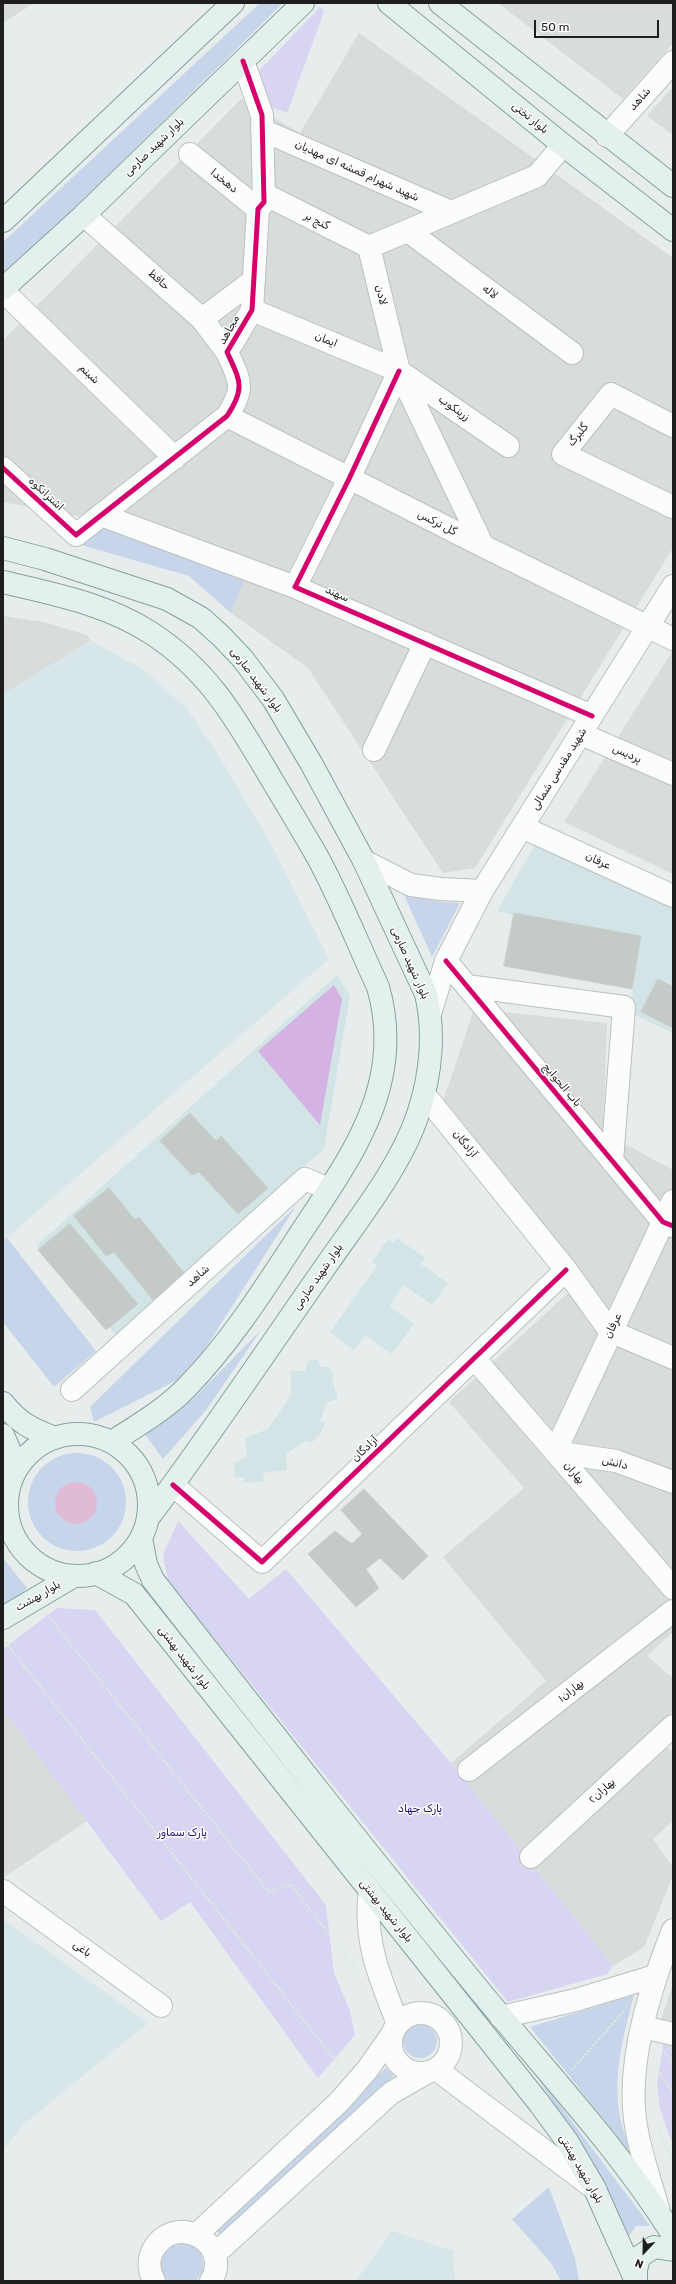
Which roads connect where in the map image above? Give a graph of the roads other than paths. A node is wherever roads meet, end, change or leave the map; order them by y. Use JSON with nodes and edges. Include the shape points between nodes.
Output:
{"nodes":[{"id":1,"x":233,"y":3,"type":"edge"},
{"id":2,"x":303,"y":3,"type":"edge"},
{"id":3,"x":389,"y":3,"type":"edge"},
{"id":4,"x":440,"y":3,"type":"edge"},
{"id":5,"x":243,"y":61,"type":"junction"},
{"id":6,"x":673,"y":62,"type":"edge"},
{"id":7,"x":262,"y":130,"type":"junction"},
{"id":8,"x":607,"y":136,"type":"junction"},
{"id":9,"x":563,"y":145,"type":"junction"},
{"id":10,"x":190,"y":154,"type":"dead end"},
{"id":11,"x":673,"y":186,"type":"edge"},
{"id":12,"x":261,"y":201,"type":"junction"},
{"id":13,"x":451,"y":212,"type":"junction"},
{"id":14,"x":84,"y":215,"type":"junction"},
{"id":15,"x":3,"y":221,"type":"edge"},
{"id":16,"x":673,"y":230,"type":"edge"},
{"id":17,"x":408,"y":231,"type":"junction"},
{"id":18,"x":369,"y":247,"type":"junction"},
{"id":19,"x":254,"y":280,"type":"junction"},
{"id":20,"x":3,"y":290,"type":"edge"},
{"id":21,"x":252,"y":310,"type":"junction"},
{"id":22,"x":202,"y":319,"type":"junction"},
{"id":23,"x":227,"y":352,"type":"junction"},
{"id":24,"x":572,"y":353,"type":"dead end"},
{"id":25,"x":399,"y":371,"type":"junction"},
{"id":26,"x":227,"y":416,"type":"junction"},
{"id":27,"x":673,"y":426,"type":"edge"},
{"id":28,"x":508,"y":446,"type":"dead end"},
{"id":29,"x":175,"y":458,"type":"junction"},
{"id":30,"x":3,"y":468,"type":"edge"},
{"id":31,"x":349,"y":479,"type":"junction"},
{"id":32,"x":673,"y":506,"type":"edge"},
{"id":33,"x":101,"y":516,"type":"junction"},
{"id":34,"x":76,"y":535,"type":"joint"},
{"id":35,"x":483,"y":546,"type":"junction"},
{"id":36,"x":3,"y":548,"type":"edge"},
{"id":37,"x":3,"y":582,"type":"edge"},
{"id":38,"x":673,"y":586,"type":"edge"},
{"id":39,"x":295,"y":587,"type":"junction"},
{"id":40,"x":648,"y":627,"type":"junction"},
{"id":41,"x":673,"y":639,"type":"edge"},
{"id":42,"x":425,"y":643,"type":"junction"},
{"id":43,"x":586,"y":725,"type":"junction"},
{"id":44,"x":374,"y":750,"type":"dead end"},
{"id":45,"x":673,"y":774,"type":"edge"},
{"id":46,"x":522,"y":827,"type":"junction"},
{"id":47,"x":364,"y":861,"type":"junction"},
{"id":48,"x":482,"y":891,"type":"junction"},
{"id":49,"x":673,"y":896,"type":"edge"},
{"id":50,"x":446,"y":961,"type":"junction"},
{"id":51,"x":467,"y":986,"type":"junction"},
{"id":52,"x":430,"y":1014,"type":"junction"},
{"id":53,"x":424,"y":1094,"type":"junction"},
{"id":54,"x":612,"y":1161,"type":"junction"},
{"id":55,"x":329,"y":1189,"type":"junction"},
{"id":56,"x":673,"y":1201,"type":"edge"},
{"id":57,"x":668,"y":1224,"type":"edge"},
{"id":58,"x":566,"y":1270,"type":"junction"},
{"id":59,"x":610,"y":1331,"type":"junction"},
{"id":60,"x":474,"y":1358,"type":"junction"},
{"id":61,"x":673,"y":1358,"type":"edge"},
{"id":62,"x":72,"y":1390,"type":"dead end"},
{"id":63,"x":3,"y":1403,"type":"edge"},
{"id":64,"x":3,"y":1435,"type":"edge"},
{"id":65,"x":56,"y":1438,"type":"junction"},
{"id":66,"x":112,"y":1442,"type":"junction"},
{"id":67,"x":555,"y":1452,"type":"junction"},
{"id":68,"x":673,"y":1482,"type":"edge"},
{"id":69,"x":9,"y":1485,"type":"edge"},
{"id":70,"x":173,"y":1485,"type":"junction"},
{"id":71,"x":149,"y":1517,"type":"junction"},
{"id":72,"x":142,"y":1538,"type":"junction"},
{"id":73,"x":96,"y":1573,"type":"junction"},
{"id":74,"x":74,"y":1576,"type":"junction"},
{"id":75,"x":673,"y":1588,"type":"edge"},
{"id":76,"x":673,"y":1611,"type":"edge"},
{"id":77,"x":3,"y":1618,"type":"edge"},
{"id":78,"x":672,"y":1728,"type":"edge"},
{"id":79,"x":469,"y":1770,"type":"dead end"},
{"id":80,"x":531,"y":1857,"type":"dead end"},
{"id":81,"x":3,"y":1891,"type":"edge"},
{"id":82,"x":370,"y":1891,"type":"junction"},
{"id":83,"x":673,"y":1930,"type":"edge"},
{"id":84,"x":662,"y":1971,"type":"edge"},
{"id":85,"x":161,"y":2006,"type":"dead end"},
{"id":86,"x":501,"y":2017,"type":"junction"},
{"id":87,"x":395,"y":2029,"type":"junction"},
{"id":88,"x":641,"y":2034,"type":"junction"},
{"id":89,"x":673,"y":2034,"type":"edge"},
{"id":90,"x":432,"y":2070,"type":"junction"},
{"id":91,"x":595,"y":2189,"type":"junction"},
{"id":92,"x":666,"y":2218,"type":"edge"},
{"id":93,"x":196,"y":2234,"type":"junction"},
{"id":94,"x":673,"y":2235,"type":"edge"},
{"id":95,"x":673,"y":2250,"type":"edge"},
{"id":96,"x":214,"y":2255,"type":"junction"},
{"id":97,"x":154,"y":2281,"type":"edge"},
{"id":98,"x":211,"y":2281,"type":"edge"},
{"id":99,"x":636,"y":2281,"type":"edge"}],
"edges":[{"from":1,"to":15,"type":"main road"},
{"from":2,"to":5,"type":"main road","name":"بلوار شهید صارمی"},
{"from":3,"to":9,"type":"main road","name":"بلوار تختی"},
{"from":4,"to":8,"type":"main road"},
{"from":5,"to":7,"type":"street","name":"مجاهد","via":[[262,115]]},
{"from":5,"to":14,"type":"main road","name":"بلوار شهید صارمی"},
{"from":6,"to":8,"type":"street","name":"شاهد"},
{"from":7,"to":12,"type":"street","name":"مجاهد"},
{"from":7,"to":13,"type":"street","name":"شهید شهرام قمشه ای مهدیان"},
{"from":8,"to":11,"type":"main road"},
{"from":9,"to":13,"type":"street","via":[[537,176]]},
{"from":9,"to":16,"type":"main road","name":"بلوار تختی"},
{"from":10,"to":12,"type":"street","name":"دهخدا"},
{"from":12,"to":18,"type":"street","name":"گنج بر"},
{"from":12,"to":19,"type":"street","name":"مجاهد"},
{"from":13,"to":17,"type":"street"},
{"from":14,"to":20,"type":"main road","name":"بلوار شهید صارمی"},
{"from":14,"to":22,"type":"street","name":"حافظ"},
{"from":17,"to":18,"type":"street"},
{"from":17,"to":24,"type":"street","name":"لاله"},
{"from":18,"to":25,"type":"street","name":"لادن"},
{"from":19,"to":21,"type":"street","name":"مجاهد"},
{"from":19,"to":22,"type":"street"},
{"from":20,"to":29,"type":"street","name":"شبنم"},
{"from":21,"to":23,"type":"street","name":"مجاهد"},
{"from":21,"to":25,"type":"street","name":"ایمان"},
{"from":22,"to":23,"type":"street","name":"حافظ"},
{"from":23,"to":26,"type":"street","name":"مجاهد","via":[[240,380],[238,400]]},
{"from":25,"to":28,"type":"street","name":"زرینکوب"},
{"from":25,"to":31,"type":"street"},
{"from":25,"to":35,"type":"street","name":"لادن"},
{"from":26,"to":29,"type":"street","name":"مجاهد"},
{"from":26,"to":31,"type":"street","name":"گل نرکس"},
{"from":27,"to":32,"type":"street","name":"گلبرگ","via":[[611,394],[562,454]]},
{"from":29,"to":33,"type":"street","name":"مجاهد"},
{"from":30,"to":34,"type":"street","name":"اشترانکوه"},
{"from":31,"to":35,"type":"street","name":"گل نرکس"},
{"from":31,"to":39,"type":"street"},
{"from":33,"to":34,"type":"street","name":"مجاهد"},
{"from":33,"to":39,"type":"street","name":"سهند"},
{"from":35,"to":40,"type":"street","name":"گل نرکس"},
{"from":36,"to":47,"type":"main road","name":"بلوار شهید صارمی","via":[[155,594],[182,606],[200,618],[242,658],[273,699],[312,763]]},
{"from":37,"to":55,"type":"main road","via":[[85,603],[129,620],[150,632],[194,665],[241,728],[317,857],[378,987],[386,1028],[382,1073],[372,1108]]},
{"from":38,"to":40,"type":"street","name":"شهید مقدسی شمالی"},
{"from":39,"to":42,"type":"street","name":"سهند"},
{"from":40,"to":41,"type":"street","name":"گل نرکس"},
{"from":40,"to":43,"type":"street","name":"شهید مقدسی شمالی"},
{"from":42,"to":43,"type":"street","name":"سهند"},
{"from":42,"to":44,"type":"street"},
{"from":43,"to":45,"type":"street","name":"پردیس"},
{"from":43,"to":46,"type":"street","name":"شهید مقدسی شمالی"},
{"from":46,"to":48,"type":"street","name":"شهید مقدسی شمالی"},
{"from":46,"to":49,"type":"street","name":"عرفان"},
{"from":47,"to":48,"type":"street","via":[[411,885]]},
{"from":47,"to":52,"type":"main road","name":"بلوار شهید صارمی","via":[[426,994]]},
{"from":48,"to":50,"type":"street","name":"شهید مقدسی شمالی"},
{"from":50,"to":51,"type":"street","name":"باب الحوایج"},
{"from":50,"to":52,"type":"street","name":"شهید مقدسی شمالی"},
{"from":51,"to":54,"type":"street","name":"باب الحوایج"},
{"from":51,"to":54,"type":"street","via":[[624,1007]]},
{"from":52,"to":53,"type":"main road","name":"بلوار شهید صارمی","via":[[431,1040]]},
{"from":53,"to":58,"type":"street","name":"آزادگان"},
{"from":53,"to":70,"type":"main road","name":"بلوار شهید صارمی","via":[[408,1139],[392,1167]]},
{"from":54,"to":57,"type":"street","name":"باب الحوایج"},
{"from":55,"to":62,"type":"street","name":"شاهد","via":[[305,1179]]},
{"from":55,"to":66,"type":"main road","via":[[275,1273],[214,1357],[186,1388],[160,1410]]},
{"from":56,"to":57,"type":"street","name":"عرفان"},
{"from":57,"to":59,"type":"street","name":"عرفان"},
{"from":58,"to":59,"type":"street","name":"آزادگان"},
{"from":58,"to":60,"type":"street","name":"آزادگان"},
{"from":59,"to":61,"type":"street"},
{"from":59,"to":67,"type":"street","name":"عرفان"},
{"from":60,"to":67,"type":"street","name":"بهاران"},
{"from":60,"to":70,"type":"street","name":"آزادگان","via":[[262,1562]]},
{"from":63,"to":65,"type":"main road","via":[[14,1417],[31,1429]]},
{"from":64,"to":69,"type":"main road","via":[[9,1449]]},
{"from":65,"to":66,"type":"main road","via":[[75,1434],[94,1436]]},
{"from":65,"to":69,"type":"main road","via":[[38,1446],[24,1458]]},
{"from":66,"to":71,"type":"main road","via":[[130,1456],[143,1474],[149,1495]]},
{"from":67,"to":68,"type":"street","name":"دانش","via":[[616,1461]]},
{"from":67,"to":75,"type":"street","name":"بهاران"},
{"from":69,"to":74,"type":"main road","via":[[9,1522],[16,1539],[26,1553],[40,1565]]},
{"from":70,"to":71,"type":"main road","name":"بلوار شهید صارمی"},
{"from":71,"to":72,"type":"main road"},
{"from":72,"to":73,"type":"main road","via":[[120,1563]]},
{"from":72,"to":86,"type":"main road","name":"بلوار شهید بهشتی","via":[[146,1564],[153,1580],[337,1816]]},
{"from":73,"to":74,"type":"main road"},
{"from":73,"to":82,"type":"main road","name":"بلوار شهید بهشتی","via":[[134,1594]]},
{"from":74,"to":77,"type":"main road","name":"بلوار بهشت"},
{"from":76,"to":79,"type":"street","name":"بهاران۱"},
{"from":78,"to":80,"type":"street","name":"بهاران۲"},
{"from":81,"to":85,"type":"street","name":"باغی"},
{"from":82,"to":87,"type":"street","via":[[367,1914],[369,1937]]},
{"from":82,"to":91,"type":"main road","name":"بلوار شهید بهشتی","via":[[539,2103],[568,2142]]},
{"from":83,"to":84,"type":"street"},
{"from":84,"to":86,"type":"street","via":[[576,2000]]},
{"from":84,"to":88,"type":"street"},
{"from":86,"to":92,"type":"main road","name":"بلوار شهید بهشتی","via":[[560,2084]]},
{"from":87,"to":90,"type":"street","via":[[392,2047],[403,2067],[412,2072]]},
{"from":87,"to":90,"type":"street","via":[[405,2017],[415,2013],[435,2016],[443,2022],[452,2040],[451,2050],[447,2059]]},
{"from":87,"to":93,"type":"street","via":[[340,2101]]},
{"from":88,"to":89,"type":"street"},
{"from":88,"to":92,"type":"street","via":[[634,2108],[638,2138]]},
{"from":90,"to":91,"type":"street"},
{"from":90,"to":96,"type":"street","via":[[391,2093]]},
{"from":91,"to":99,"type":"main road","name":"بلوار شهید بهشتی"},
{"from":92,"to":94,"type":"main road","name":"بلوار شهید بهشتی"},
{"from":93,"to":96,"type":"street","via":[[210,2246]]},
{"from":93,"to":97,"type":"street","via":[[174,2233],[164,2237],[156,2245],[149,2266]]},
{"from":95,"to":99,"type":"main road","via":[[654,2248],[639,2257]]},
{"from":96,"to":98,"type":"street","via":[[216,2266]]}]}
